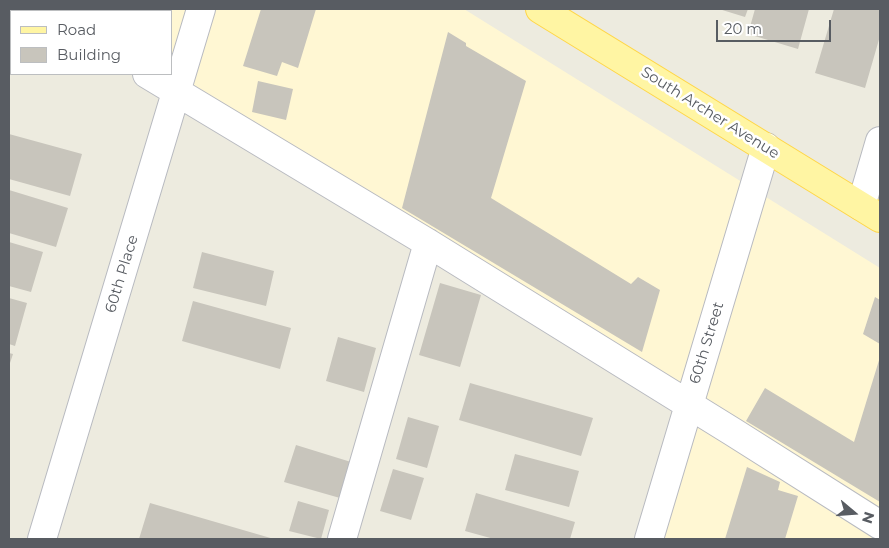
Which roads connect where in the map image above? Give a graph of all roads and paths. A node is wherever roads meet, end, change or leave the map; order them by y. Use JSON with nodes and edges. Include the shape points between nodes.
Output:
{"nodes":[{"id":1,"x":202,"y":9,"type":"edge"},
{"id":2,"x":540,"y":9,"type":"edge"},
{"id":3,"x":149,"y":75,"type":"edge"},
{"id":4,"x":176,"y":92,"type":"junction"},
{"id":5,"x":880,"y":141,"type":"edge"},
{"id":6,"x":766,"y":147,"type":"junction"},
{"id":7,"x":871,"y":212,"type":"edge"},
{"id":8,"x":428,"y":243,"type":"junction"},
{"id":9,"x":689,"y":405,"type":"junction"},
{"id":10,"x":880,"y":525,"type":"edge"},
{"id":11,"x":42,"y":539,"type":"edge"},
{"id":12,"x":342,"y":539,"type":"edge"},
{"id":13,"x":649,"y":539,"type":"edge"}],
"edges":[{"from":1,"to":4,"type":"street","name":"60th Place"},
{"from":2,"to":6,"type":"main road","name":"South Archer Avenue"},
{"from":3,"to":4,"type":"street"},
{"from":4,"to":8,"type":"street"},
{"from":4,"to":11,"type":"street","name":"60th Place"},
{"from":5,"to":7,"type":"street"},
{"from":6,"to":7,"type":"main road","name":"South Archer Avenue"},
{"from":6,"to":9,"type":"street","name":"60th Street"},
{"from":8,"to":9,"type":"street"},
{"from":8,"to":12,"type":"street"},
{"from":9,"to":10,"type":"street"},
{"from":9,"to":13,"type":"street","name":"60th Street"}]}
